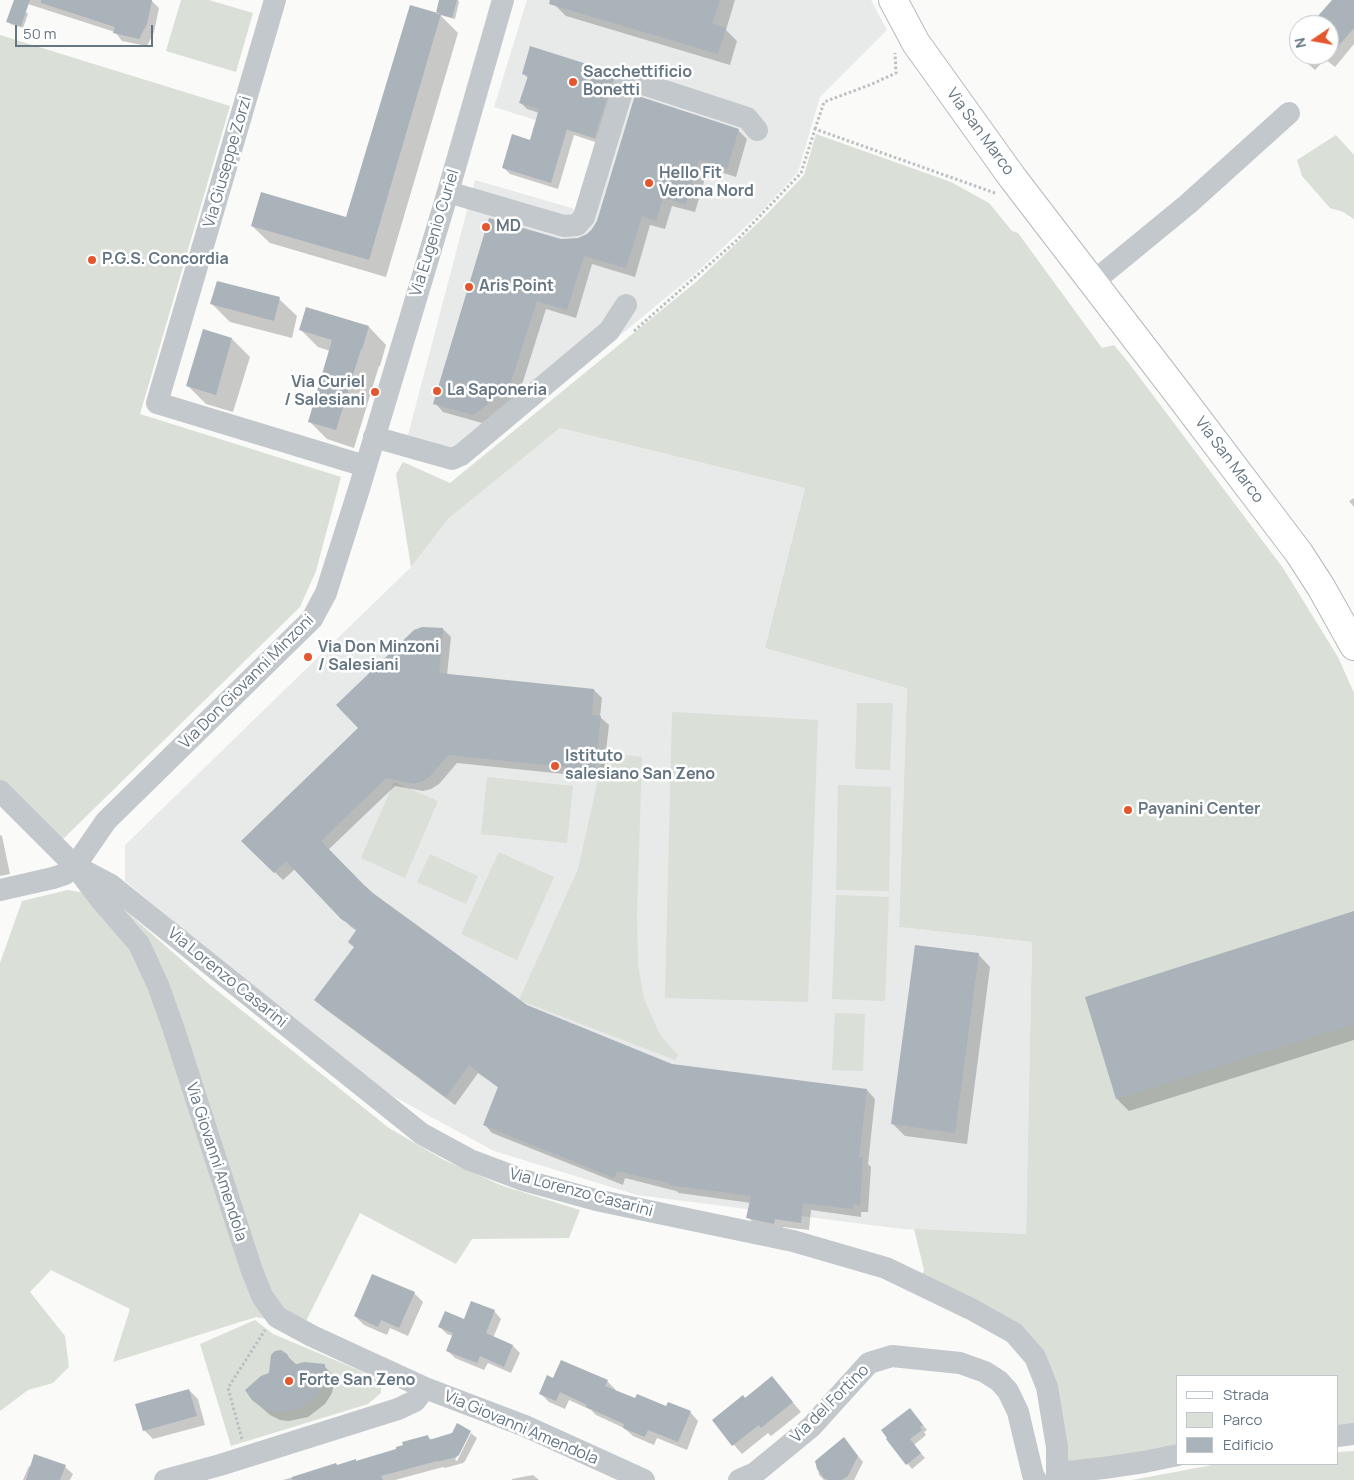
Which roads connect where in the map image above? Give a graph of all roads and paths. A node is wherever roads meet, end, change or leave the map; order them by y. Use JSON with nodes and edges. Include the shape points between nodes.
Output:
{"nodes":[{"id":1,"x":275,"y":0,"type":"edge"},
{"id":2,"x":503,"y":0,"type":"edge"},
{"id":3,"x":893,"y":0,"type":"edge"},
{"id":4,"x":896,"y":52,"type":"dead end"},
{"id":5,"x":1288,"y":113,"type":"dead end"},
{"id":6,"x":815,"y":129,"type":"junction"},
{"id":7,"x":757,"y":130,"type":"dead end"},
{"id":8,"x":999,"y":190,"type":"dead end"},
{"id":9,"x":448,"y":192,"type":"junction"},
{"id":10,"x":1093,"y":282,"type":"junction"},
{"id":11,"x":626,"y":305,"type":"dead end"},
{"id":12,"x":633,"y":332,"type":"dead end"},
{"id":13,"x":374,"y":437,"type":"junction"},
{"id":14,"x":366,"y":466,"type":"junction"},
{"id":15,"x":1354,"y":646,"type":"edge"},
{"id":16,"x":0,"y":791,"type":"edge"},
{"id":17,"x":75,"y":866,"type":"junction"},
{"id":18,"x":0,"y":890,"type":"edge"},
{"id":19,"x":267,"y":1328,"type":"dead end"},
{"id":20,"x":425,"y":1388,"type":"junction"},
{"id":21,"x":1354,"y":1434,"type":"edge"},
{"id":22,"x":1339,"y":1436,"type":"edge"},
{"id":23,"x":243,"y":1444,"type":"dead end"},
{"id":24,"x":1176,"y":1455,"type":"edge"},
{"id":25,"x":1058,"y":1477,"type":"edge"},
{"id":26,"x":165,"y":1480,"type":"edge"},
{"id":27,"x":644,"y":1480,"type":"edge"},
{"id":28,"x":739,"y":1480,"type":"edge"},
{"id":29,"x":1036,"y":1480,"type":"edge"}],
"edges":[{"from":1,"to":14,"type":"street","name":"Via Giuseppe Zorzi","via":[[157,403]]},
{"from":2,"to":9,"type":"street","name":"Via Eugenio Curiel"},
{"from":3,"to":10,"type":"main road","name":"Via San Marco","via":[[916,42],[960,106]]},
{"from":4,"to":6,"type":"path","via":[[896,73],[824,102]]},
{"from":5,"to":10,"type":"street","via":[[1188,204]]},
{"from":6,"to":8,"type":"path","via":[[994,193]]},
{"from":6,"to":12,"type":"path","via":[[801,173],[736,241]]},
{"from":7,"to":9,"type":"street","via":[[747,118],[630,82],[624,85],[584,217],[577,225],[564,226]]},
{"from":9,"to":13,"type":"street","name":"Via Eugenio Curiel"},
{"from":10,"to":15,"type":"main road","name":"Via San Marco","via":[[1299,553]]},
{"from":11,"to":13,"type":"street","via":[[609,331],[461,455],[452,459]]},
{"from":13,"to":14,"type":"street","name":"Via Eugenio Curiel"},
{"from":14,"to":17,"type":"street","name":"Via Don Giovanni Minzoni","via":[[326,593],[312,619],[106,821]]},
{"from":16,"to":17,"type":"street"},
{"from":17,"to":18,"type":"street","via":[[53,878]]},
{"from":17,"to":20,"type":"street","name":"Via Giovanni Amendola","via":[[139,944],[158,985],[236,1227],[262,1296],[277,1317]]},
{"from":17,"to":25,"type":"street","name":"Via Lorenzo Casarini","via":[[111,885],[422,1134],[470,1160],[524,1180],[596,1200],[793,1241],[886,1268],[1014,1333],[1034,1357],[1047,1387]]},
{"from":19,"to":23,"type":"path","via":[[228,1388]]},
{"from":20,"to":26,"type":"street","name":"Via Giovanni Amendola","via":[[398,1410]]},
{"from":20,"to":27,"type":"street","name":"Via Giovanni Amendola","via":[[525,1426]]},
{"from":21,"to":22,"type":"street"},
{"from":24,"to":25,"type":"street","name":"Via Lorenzo Casarini"},
{"from":28,"to":29,"type":"street","name":"Via del Fortino","via":[[755,1474],[811,1427],[870,1363],[892,1356],[960,1363],[999,1381],[1018,1412]]}]}
